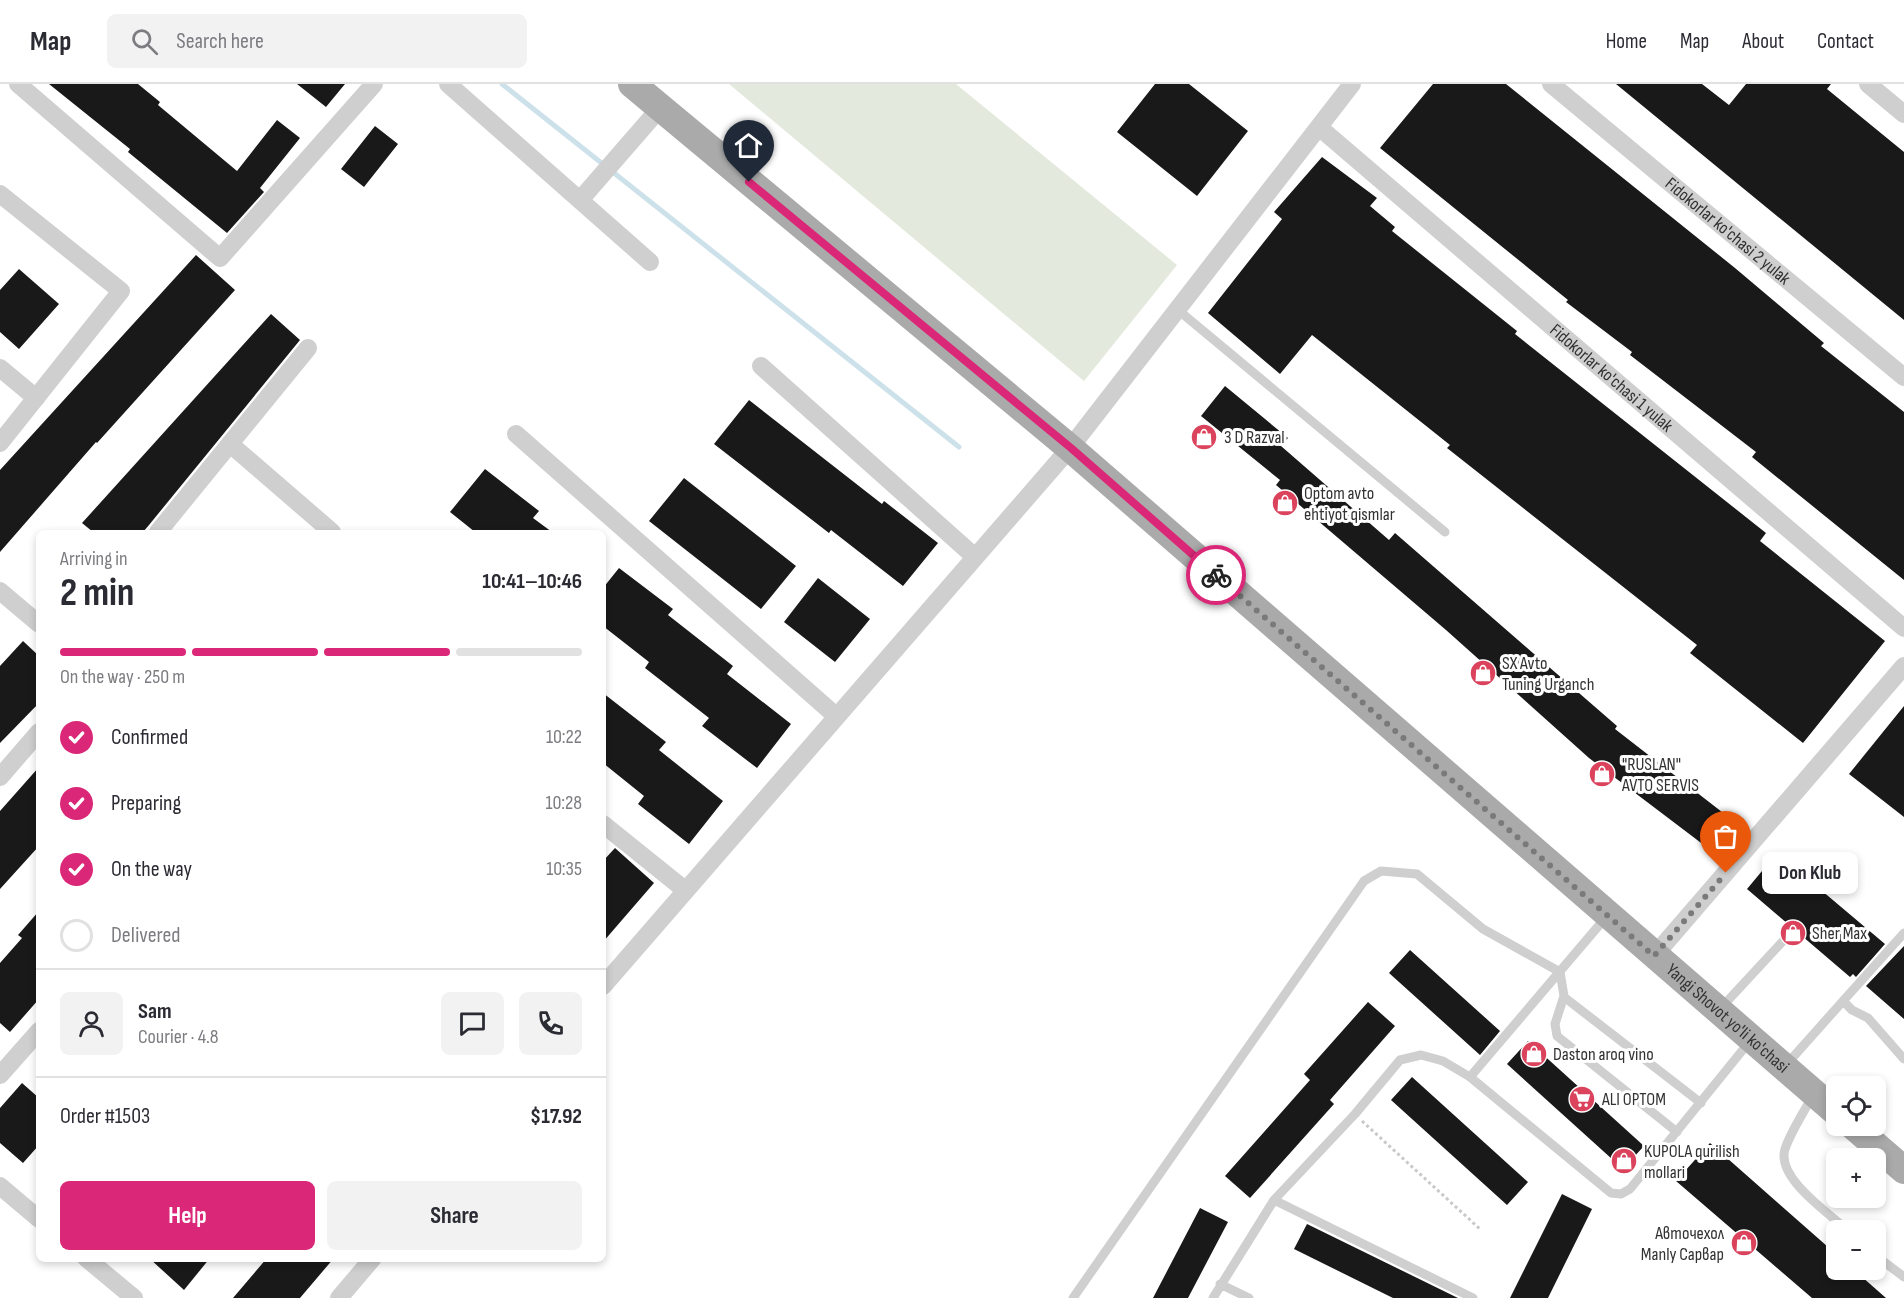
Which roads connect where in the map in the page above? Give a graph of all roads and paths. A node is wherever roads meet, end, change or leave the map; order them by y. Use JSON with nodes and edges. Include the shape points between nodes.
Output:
{"nodes":[{"id":1,"x":18,"y":84,"type":"edge"},
{"id":2,"x":374,"y":84,"type":"edge"},
{"id":3,"x":448,"y":84,"type":"edge"},
{"id":4,"x":632,"y":84,"type":"edge"},
{"id":5,"x":1352,"y":84,"type":"edge"},
{"id":6,"x":1551,"y":84,"type":"edge"},
{"id":7,"x":1868,"y":84,"type":"edge"},
{"id":8,"x":660,"y":108,"type":"junction"},
{"id":9,"x":1904,"y":114,"type":"edge"},
{"id":10,"x":1320,"y":128,"type":"junction"},
{"id":11,"x":0,"y":194,"type":"edge"},
{"id":12,"x":580,"y":200,"type":"junction"},
{"id":13,"x":650,"y":262,"type":"dead end"},
{"id":14,"x":1178,"y":310,"type":"junction"},
{"id":15,"x":308,"y":348,"type":"dead end"},
{"id":16,"x":761,"y":366,"type":"dead end"},
{"id":17,"x":0,"y":368,"type":"edge"},
{"id":18,"x":1904,"y":376,"type":"edge"},
{"id":19,"x":36,"y":398,"type":"junction"},
{"id":20,"x":516,"y":434,"type":"dead end"},
{"id":21,"x":0,"y":443,"type":"edge"},
{"id":22,"x":230,"y":444,"type":"junction"},
{"id":23,"x":1071,"y":448,"type":"junction"},
{"id":24,"x":160,"y":530,"type":"edge"},
{"id":25,"x":330,"y":530,"type":"edge"},
{"id":26,"x":1445,"y":532,"type":"dead end"},
{"id":27,"x":975,"y":557,"type":"junction"},
{"id":28,"x":0,"y":591,"type":"edge"},
{"id":29,"x":36,"y":621,"type":"edge"},
{"id":30,"x":1904,"y":628,"type":"edge"},
{"id":31,"x":1904,"y":666,"type":"edge"},
{"id":32,"x":836,"y":716,"type":"junction"},
{"id":33,"x":36,"y":735,"type":"edge"},
{"id":34,"x":0,"y":777,"type":"edge"},
{"id":35,"x":606,"y":827,"type":"edge"},
{"id":36,"x":685,"y":890,"type":"junction"},
{"id":37,"x":1608,"y":915,"type":"junction"},
{"id":38,"x":1904,"y":933,"type":"edge"},
{"id":39,"x":1783,"y":941,"type":"dead end"},
{"id":40,"x":1654,"y":956,"type":"junction"},
{"id":41,"x":1560,"y":972,"type":"junction"},
{"id":42,"x":606,"y":982,"type":"edge"},
{"id":43,"x":1564,"y":997,"type":"junction"},
{"id":44,"x":1843,"y":1001,"type":"junction"},
{"id":45,"x":1718,"y":1011,"type":"junction"},
{"id":46,"x":36,"y":1034,"type":"edge"},
{"id":47,"x":1752,"y":1040,"type":"junction"},
{"id":48,"x":1904,"y":1059,"type":"edge"},
{"id":49,"x":1784,"y":1067,"type":"junction"},
{"id":50,"x":0,"y":1075,"type":"edge"},
{"id":51,"x":1470,"y":1077,"type":"junction"},
{"id":52,"x":1814,"y":1093,"type":"junction"},
{"id":53,"x":1701,"y":1103,"type":"junction"},
{"id":54,"x":1826,"y":1103,"type":"edge"},
{"id":55,"x":1354,"y":1114,"type":"junction"},
{"id":56,"x":1677,"y":1132,"type":"junction"},
{"id":57,"x":1865,"y":1136,"type":"edge"},
{"id":58,"x":1904,"y":1170,"type":"edge"},
{"id":59,"x":0,"y":1186,"type":"edge"},
{"id":60,"x":1274,"y":1200,"type":"junction"},
{"id":61,"x":36,"y":1216,"type":"edge"},
{"id":62,"x":1836,"y":1220,"type":"edge"},
{"id":63,"x":1480,"y":1229,"type":"dead end"},
{"id":64,"x":97,"y":1262,"type":"edge"},
{"id":65,"x":370,"y":1262,"type":"edge"},
{"id":66,"x":1886,"y":1263,"type":"edge"},
{"id":67,"x":1904,"y":1277,"type":"edge"},
{"id":68,"x":1220,"y":1284,"type":"junction"},
{"id":69,"x":134,"y":1298,"type":"edge"},
{"id":70,"x":339,"y":1298,"type":"edge"},
{"id":71,"x":1072,"y":1298,"type":"edge"},
{"id":72,"x":1213,"y":1298,"type":"edge"},
{"id":73,"x":1249,"y":1298,"type":"edge"},
{"id":74,"x":1473,"y":1298,"type":"edge"}],
"edges":[{"from":1,"to":2,"type":"street","via":[[220,258]]},
{"from":3,"to":12,"type":"street"},
{"from":4,"to":8,"type":"main road","name":"Yangi Shovot yo'li ko'chasi"},
{"from":5,"to":10,"type":"street"},
{"from":6,"to":18,"type":"street","name":"Fidokorlar ko'chasi 2 yulak"},
{"from":7,"to":9,"type":"street"},
{"from":8,"to":12,"type":"street"},
{"from":8,"to":23,"type":"main road","name":"Yangi Shovot yo'li ko'chasi"},
{"from":10,"to":14,"type":"street"},
{"from":10,"to":30,"type":"street","name":"Fidokorlar ko'chasi 1 yulak"},
{"from":11,"to":19,"type":"street","via":[[121,291]]},
{"from":12,"to":13,"type":"street"},
{"from":14,"to":23,"type":"street"},
{"from":14,"to":26,"type":"lane"},
{"from":15,"to":22,"type":"street"},
{"from":16,"to":27,"type":"street"},
{"from":17,"to":19,"type":"street"},
{"from":19,"to":21,"type":"street"},
{"from":20,"to":32,"type":"street"},
{"from":22,"to":24,"type":"street"},
{"from":22,"to":25,"type":"street"},
{"from":23,"to":27,"type":"street"},
{"from":23,"to":37,"type":"main road","name":"Yangi Shovot yo'li ko'chasi"},
{"from":27,"to":32,"type":"street"},
{"from":28,"to":29,"type":"street"},
{"from":31,"to":40,"type":"street"},
{"from":32,"to":36,"type":"street"},
{"from":33,"to":34,"type":"street"},
{"from":35,"to":36,"type":"street"},
{"from":36,"to":42,"type":"street"},
{"from":37,"to":40,"type":"main road","name":"Yangi Shovot yo'li ko'chasi"},
{"from":37,"to":41,"type":"lane"},
{"from":38,"to":44,"type":"lane"},
{"from":39,"to":45,"type":"lane"},
{"from":40,"to":45,"type":"main road","name":"Yangi Shovot yo'li ko'chasi"},
{"from":41,"to":43,"type":"lane"},
{"from":41,"to":51,"type":"lane"},
{"from":41,"to":71,"type":"lane","via":[[1484,929],[1417,874],[1381,871],[1364,881]]},
{"from":43,"to":53,"type":"lane"},
{"from":43,"to":56,"type":"lane","via":[[1555,1024],[1557,1035]]},
{"from":44,"to":48,"type":"lane","via":[[1868,1018]]},
{"from":44,"to":49,"type":"lane"},
{"from":45,"to":47,"type":"main road","name":"Yangi Shovot yo'li ko'chasi"},
{"from":46,"to":50,"type":"street"},
{"from":47,"to":49,"type":"main road","name":"Yangi Shovot yo'li ko'chasi"},
{"from":47,"to":53,"type":"lane"},
{"from":49,"to":52,"type":"main road","name":"Yangi Shovot yo'li ko'chasi"},
{"from":51,"to":55,"type":"lane","via":[[1443,1061],[1421,1055],[1400,1060]]},
{"from":51,"to":56,"type":"lane","via":[[1611,1193],[1621,1194],[1630,1189]]},
{"from":52,"to":54,"type":"main road","name":"Yangi Shovot yo'li ko'chasi"},
{"from":52,"to":62,"type":"lane","via":[[1784,1150],[1784,1164],[1790,1178]]},
{"from":53,"to":56,"type":"lane"},
{"from":55,"to":60,"type":"lane"},
{"from":55,"to":63,"type":"path"},
{"from":57,"to":58,"type":"main road"},
{"from":59,"to":61,"type":"street"},
{"from":60,"to":68,"type":"lane"},
{"from":60,"to":74,"type":"lane"},
{"from":64,"to":69,"type":"street"},
{"from":65,"to":70,"type":"street"},
{"from":66,"to":67,"type":"lane"},
{"from":68,"to":72,"type":"lane"},
{"from":68,"to":73,"type":"lane"}]}
